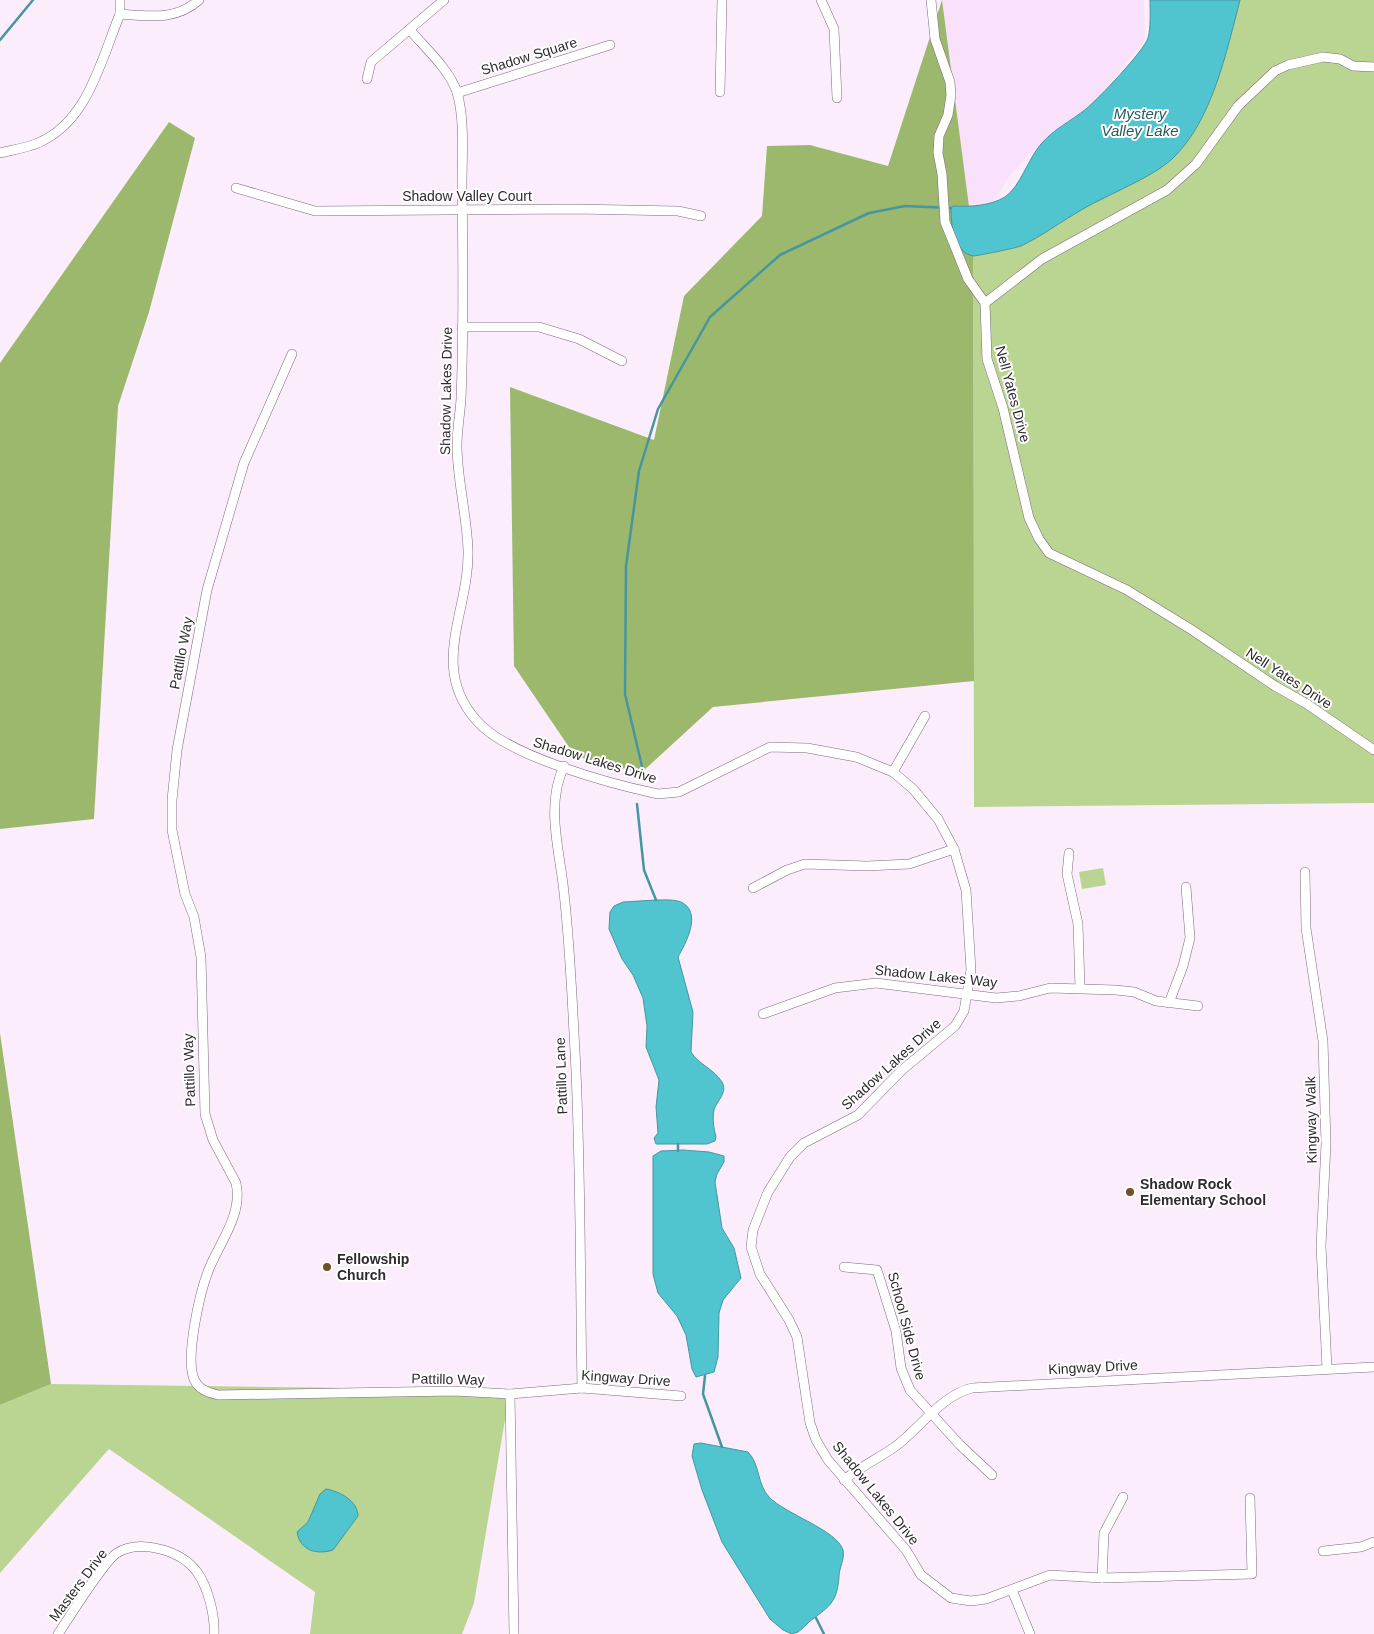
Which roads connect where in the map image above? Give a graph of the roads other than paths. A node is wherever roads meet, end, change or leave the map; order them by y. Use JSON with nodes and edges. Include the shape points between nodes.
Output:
{"nodes":[{"id":1,"x":120,"y":0,"type":"edge"},
{"id":2,"x":199,"y":0,"type":"edge"},
{"id":3,"x":444,"y":0,"type":"edge"},
{"id":4,"x":722,"y":0,"type":"edge"},
{"id":5,"x":821,"y":0,"type":"edge"},
{"id":6,"x":931,"y":0,"type":"edge"},
{"id":7,"x":120,"y":14,"type":"junction"},
{"id":8,"x":410,"y":30,"type":"junction"},
{"id":9,"x":610,"y":45,"type":"dead end"},
{"id":10,"x":1374,"y":67,"type":"edge"},
{"id":11,"x":367,"y":79,"type":"dead end"},
{"id":12,"x":457,"y":92,"type":"junction"},
{"id":13,"x":720,"y":92,"type":"dead end"},
{"id":14,"x":837,"y":98,"type":"dead end"},
{"id":15,"x":0,"y":153,"type":"edge"},
{"id":16,"x":236,"y":188,"type":"dead end"},
{"id":17,"x":462,"y":210,"type":"junction"},
{"id":18,"x":701,"y":216,"type":"dead end"},
{"id":19,"x":985,"y":303,"type":"junction"},
{"id":20,"x":462,"y":327,"type":"junction"},
{"id":21,"x":292,"y":354,"type":"dead end"},
{"id":22,"x":622,"y":361,"type":"dead end"},
{"id":23,"x":925,"y":716,"type":"dead end"},
{"id":24,"x":1374,"y":750,"type":"edge"},
{"id":25,"x":564,"y":766,"type":"junction"},
{"id":26,"x":893,"y":772,"type":"junction"},
{"id":27,"x":954,"y":849,"type":"junction"},
{"id":28,"x":1070,"y":853,"type":"dead end"},
{"id":29,"x":1305,"y":872,"type":"dead end"},
{"id":30,"x":753,"y":888,"type":"dead end"},
{"id":31,"x":1186,"y":888,"type":"dead end"},
{"id":32,"x":1080,"y":988,"type":"junction"},
{"id":33,"x":969,"y":994,"type":"junction"},
{"id":34,"x":1169,"y":1003,"type":"junction"},
{"id":35,"x":1198,"y":1006,"type":"dead end"},
{"id":36,"x":763,"y":1014,"type":"dead end"},
{"id":37,"x":844,"y":1267,"type":"dead end"},
{"id":38,"x":1374,"y":1367,"type":"edge"},
{"id":39,"x":1327,"y":1368,"type":"junction"},
{"id":40,"x":582,"y":1388,"type":"junction"},
{"id":41,"x":510,"y":1394,"type":"junction"},
{"id":42,"x":680,"y":1396,"type":"dead end"},
{"id":43,"x":932,"y":1415,"type":"junction"},
{"id":44,"x":992,"y":1475,"type":"dead end"},
{"id":45,"x":844,"y":1480,"type":"junction"},
{"id":46,"x":1123,"y":1497,"type":"dead end"},
{"id":47,"x":1250,"y":1498,"type":"dead end"},
{"id":48,"x":1374,"y":1542,"type":"edge"},
{"id":49,"x":1323,"y":1551,"type":"dead end"},
{"id":50,"x":1102,"y":1578,"type":"junction"},
{"id":51,"x":1012,"y":1590,"type":"junction"},
{"id":52,"x":58,"y":1634,"type":"edge"},
{"id":53,"x":214,"y":1634,"type":"edge"},
{"id":54,"x":514,"y":1634,"type":"edge"},
{"id":55,"x":1030,"y":1634,"type":"edge"}],
"edges":[{"from":1,"to":7,"type":"street"},
{"from":2,"to":7,"type":"street","via":[[164,17]]},
{"from":3,"to":8,"type":"street"},
{"from":4,"to":13,"type":"street"},
{"from":5,"to":14,"type":"street","via":[[834,29]]},
{"from":6,"to":19,"type":"street","via":[[935,39],[950,82],[951,95],[948,115],[939,136],[938,153],[945,222],[968,279]]},
{"from":7,"to":15,"type":"street","via":[[87,95],[66,126],[37,144]]},
{"from":8,"to":11,"type":"street","via":[[372,62]]},
{"from":8,"to":12,"type":"street","name":"Shadow Lakes Drive","via":[[449,76]]},
{"from":9,"to":12,"type":"street","name":"Shadow Square"},
{"from":10,"to":19,"type":"street","via":[[1353,66],[1340,59],[1323,58],[1275,71],[1238,106],[1196,164],[1167,190],[1042,259]]},
{"from":12,"to":17,"type":"street","name":"Shadow Lakes Drive"},
{"from":16,"to":17,"type":"street","name":"Shadow Valley Court","via":[[315,211]]},
{"from":17,"to":18,"type":"street","name":"Shadow Valley Court","via":[[678,211]]},
{"from":17,"to":20,"type":"street","name":"Shadow Lakes Drive"},
{"from":19,"to":24,"type":"street","name":"Nell Yates Drive","via":[[987,359],[1003,408],[1030,518],[1039,540],[1049,553],[1127,590]]},
{"from":20,"to":22,"type":"street","via":[[539,327],[579,339]]},
{"from":20,"to":25,"type":"street","name":"Shadow Lakes Drive","via":[[457,445],[468,549],[456,624],[452,666],[455,685],[477,722],[525,754]]},
{"from":21,"to":41,"type":"street","name":"Pattillo Way","via":[[241,471],[207,590],[177,750],[172,800],[172,830],[201,957],[206,1122],[238,1193],[224,1240],[209,1268],[201,1293],[191,1370],[199,1387],[218,1395],[454,1391]]},
{"from":23,"to":26,"type":"street"},
{"from":25,"to":26,"type":"street","name":"Shadow Lakes Drive","via":[[658,794],[679,792],[770,746],[807,748],[856,757]]},
{"from":25,"to":40,"type":"street","name":"Pattillo Lane","via":[[554,804],[564,892],[575,1052]]},
{"from":26,"to":27,"type":"street","name":"Shadow Lakes Drive","via":[[913,789],[938,819]]},
{"from":27,"to":30,"type":"street","via":[[909,864],[805,864]]},
{"from":27,"to":33,"type":"street","name":"Shadow Lakes Drive","via":[[966,890],[971,970]]},
{"from":28,"to":32,"type":"street","via":[[1067,874],[1078,924]]},
{"from":29,"to":39,"type":"street","name":"Kingway Walk","via":[[1306,928],[1323,1042],[1326,1151],[1321,1246]]},
{"from":31,"to":34,"type":"street","via":[[1190,938]]},
{"from":32,"to":33,"type":"street","name":"Shadow Lakes Way","via":[[1050,988],[996,998]]},
{"from":32,"to":34,"type":"street","name":"Shadow Lakes Way","via":[[1134,992]]},
{"from":33,"to":36,"type":"street","name":"Shadow Lakes Way","via":[[876,983],[858,984],[836,988]]},
{"from":33,"to":45,"type":"street","name":"Shadow Lakes Drive","via":[[955,1026],[902,1070],[869,1105],[843,1125],[804,1143],[790,1157],[768,1192],[753,1230],[751,1247],[760,1274],[790,1320],[797,1337],[805,1401],[816,1440]]},
{"from":34,"to":35,"type":"street","name":"Shadow Lakes Way"},
{"from":37,"to":43,"type":"street","name":"School Side Drive","via":[[878,1270],[896,1331],[903,1375],[910,1390]]},
{"from":38,"to":39,"type":"street","name":"Kingway Drive"},
{"from":39,"to":43,"type":"street","name":"Kingway Drive","via":[[972,1388],[958,1392]]},
{"from":40,"to":41,"type":"street","name":"Kingway Drive"},
{"from":40,"to":42,"type":"street","name":"Kingway Drive"},
{"from":41,"to":54,"type":"street"},
{"from":43,"to":44,"type":"street"},
{"from":43,"to":45,"type":"street","name":"Kingway Drive","via":[[894,1448],[864,1464]]},
{"from":45,"to":51,"type":"street","name":"Shadow Lakes Drive","via":[[906,1550],[921,1575],[938,1591],[951,1598],[971,1601]]},
{"from":46,"to":50,"type":"street","via":[[1104,1533]]},
{"from":47,"to":50,"type":"street","name":"Shadow Lakes Drive","via":[[1252,1574]]},
{"from":48,"to":49,"type":"street","via":[[1361,1547]]},
{"from":50,"to":51,"type":"street","name":"Shadow Lakes Drive","via":[[1050,1575]]},
{"from":51,"to":55,"type":"street"},
{"from":52,"to":53,"type":"street","name":"Masters Drive","via":[[116,1554],[134,1547],[167,1552],[196,1571],[206,1588]]}]}
